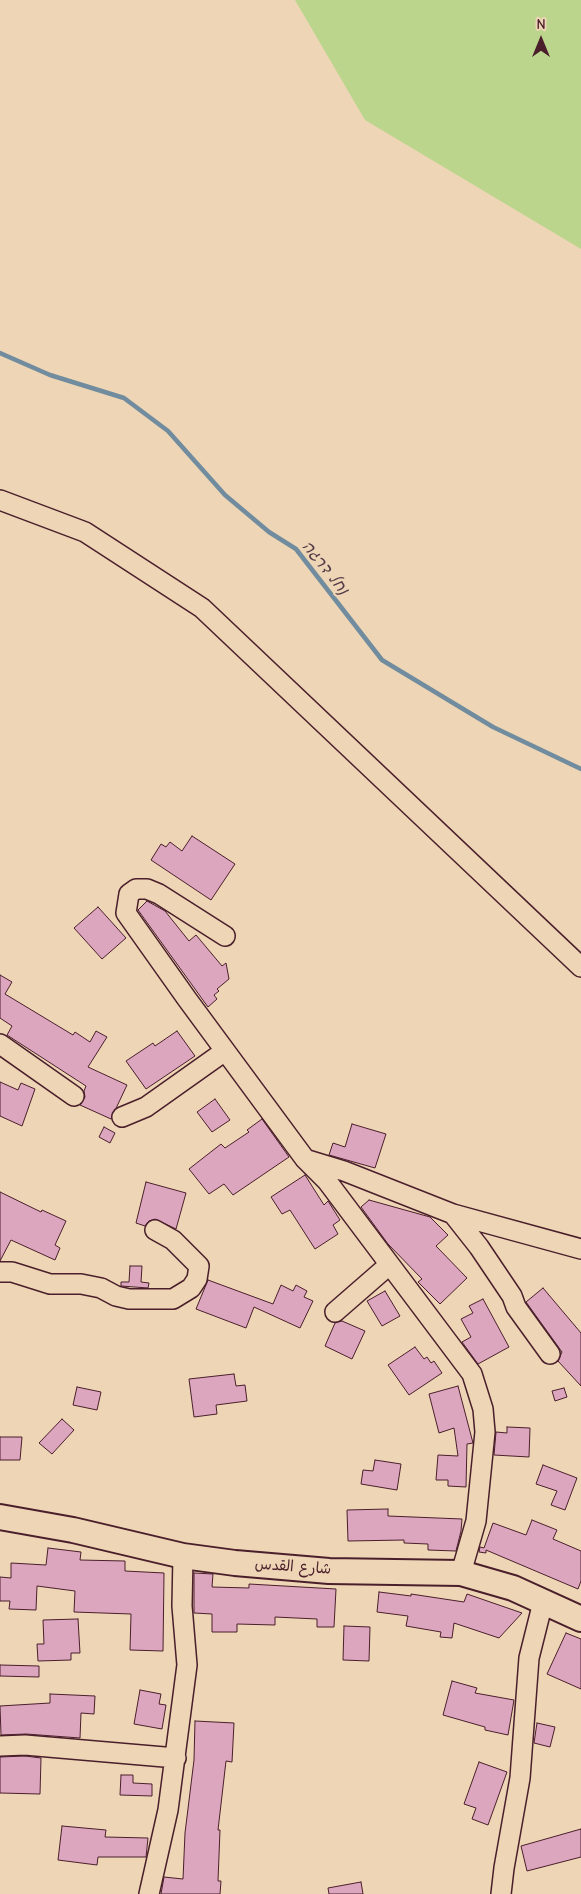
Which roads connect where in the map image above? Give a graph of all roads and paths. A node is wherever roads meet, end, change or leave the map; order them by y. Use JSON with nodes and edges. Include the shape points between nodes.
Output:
{"nodes":[{"id":1,"x":0,"y":500,"type":"edge"},
{"id":2,"x":225,"y":936,"type":"dead end"},
{"id":3,"x":579,"y":958,"type":"edge"},
{"id":4,"x":0,"y":1044,"type":"edge"},
{"id":5,"x":225,"y":1050,"type":"junction"},
{"id":6,"x":74,"y":1096,"type":"dead end"},
{"id":7,"x":122,"y":1117,"type":"dead end"},
{"id":8,"x":305,"y":1159,"type":"junction"},
{"id":9,"x":453,"y":1214,"type":"junction"},
{"id":10,"x":155,"y":1230,"type":"dead end"},
{"id":11,"x":581,"y":1249,"type":"edge"},
{"id":12,"x":389,"y":1265,"type":"junction"},
{"id":13,"x":0,"y":1272,"type":"edge"},
{"id":14,"x":335,"y":1312,"type":"dead end"},
{"id":15,"x":550,"y":1354,"type":"dead end"},
{"id":16,"x":0,"y":1517,"type":"edge"},
{"id":17,"x":183,"y":1556,"type":"junction"},
{"id":18,"x":461,"y":1573,"type":"junction"},
{"id":19,"x":543,"y":1602,"type":"junction"},
{"id":20,"x":581,"y":1619,"type":"edge"},
{"id":21,"x":0,"y":1746,"type":"edge"},
{"id":22,"x":176,"y":1758,"type":"junction"},
{"id":23,"x":149,"y":1894,"type":"edge"},
{"id":24,"x":501,"y":1894,"type":"edge"}],
"edges":[{"from":1,"to":3,"type":"street","via":[[84,532],[202,608]]},
{"from":2,"to":5,"type":"street","via":[[153,891],[136,889],[129,894],[126,913]]},
{"from":4,"to":6,"type":"street"},
{"from":5,"to":7,"type":"street","via":[[146,1107]]},
{"from":5,"to":8,"type":"street"},
{"from":8,"to":9,"type":"street"},
{"from":8,"to":12,"type":"street","via":[[327,1181]]},
{"from":9,"to":11,"type":"street"},
{"from":9,"to":15,"type":"street","via":[[479,1247]]},
{"from":10,"to":13,"type":"street","via":[[173,1240],[198,1266],[197,1279],[191,1288],[173,1299],[129,1299],[101,1288],[50,1284],[12,1272]]},
{"from":12,"to":14,"type":"street"},
{"from":12,"to":18,"type":"street","via":[[472,1374],[483,1409],[484,1440],[476,1521]]},
{"from":16,"to":17,"type":"main road","name":"شارع القدس","via":[[73,1530]]},
{"from":17,"to":18,"type":"main road","name":"شارع القدس","via":[[321,1570]]},
{"from":17,"to":22,"type":"street","via":[[182,1606],[187,1665]]},
{"from":18,"to":19,"type":"main road","name":"شارع القدس","via":[[513,1588]]},
{"from":19,"to":20,"type":"main road","name":"شارع القدس"},
{"from":19,"to":24,"type":"street","via":[[528,1658],[520,1778]]},
{"from":21,"to":22,"type":"street","via":[[25,1745]]},
{"from":22,"to":23,"type":"street"}]}
